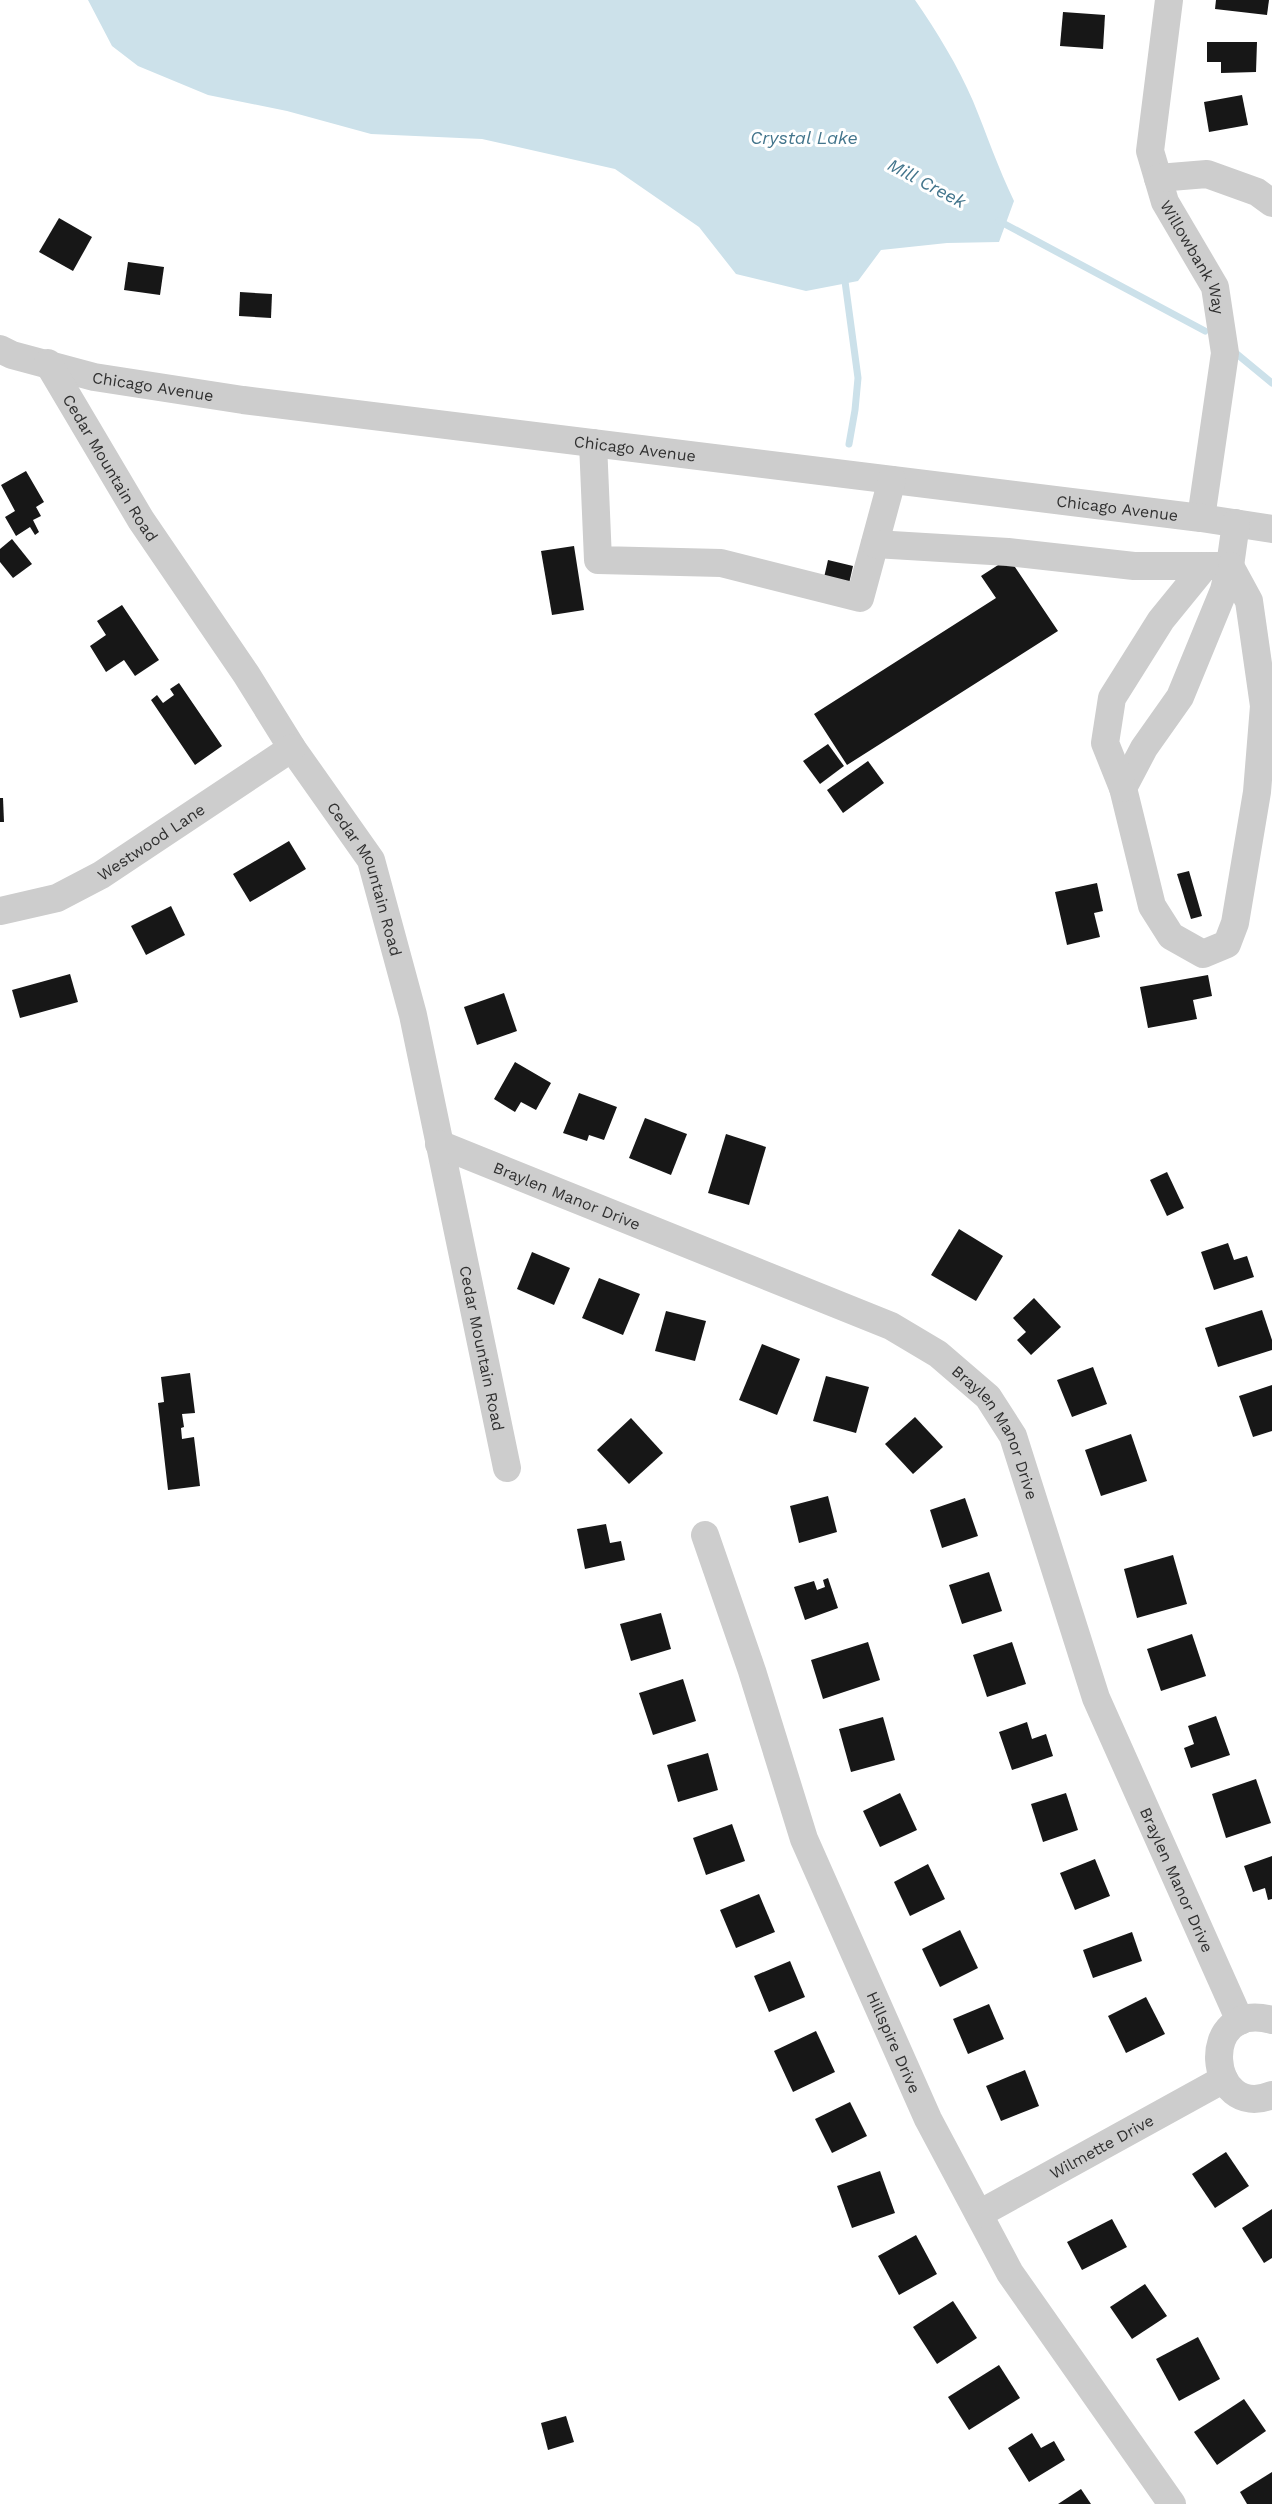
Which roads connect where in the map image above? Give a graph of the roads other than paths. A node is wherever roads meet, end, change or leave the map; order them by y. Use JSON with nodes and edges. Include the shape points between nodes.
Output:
{"nodes":[{"id":1,"x":1169,"y":0,"type":"edge"},
{"id":2,"x":1158,"y":178,"type":"junction"},
{"id":3,"x":1272,"y":203,"type":"edge"},
{"id":4,"x":4,"y":360,"type":"edge"},
{"id":5,"x":48,"y":363,"type":"junction"},
{"id":6,"x":593,"y":443,"type":"junction"},
{"id":7,"x":892,"y":480,"type":"junction"},
{"id":8,"x":1201,"y":518,"type":"junction"},
{"id":9,"x":1236,"y":523,"type":"junction"},
{"id":10,"x":1272,"y":529,"type":"edge"},
{"id":11,"x":875,"y":544,"type":"junction"},
{"id":12,"x":1217,"y":566,"type":"junction"},
{"id":13,"x":292,"y":748,"type":"junction"},
{"id":14,"x":1122,"y":788,"type":"junction"},
{"id":15,"x":0,"y":911,"type":"edge"},
{"id":16,"x":439,"y":1144,"type":"junction"},
{"id":17,"x":507,"y":1468,"type":"dead end"},
{"id":18,"x":705,"y":1535,"type":"dead end"},
{"id":19,"x":1272,"y":2020,"type":"edge"},
{"id":20,"x":1240,"y":2021,"type":"junction"},
{"id":21,"x":1224,"y":2079,"type":"junction"},
{"id":22,"x":1272,"y":2095,"type":"edge"},
{"id":23,"x":979,"y":2214,"type":"junction"},
{"id":24,"x":1172,"y":2504,"type":"edge"}],
"edges":[{"from":1,"to":2,"type":"street","name":"Willowbank Way","via":[[1150,151]]},
{"from":2,"to":3,"type":"street","via":[[1207,174],[1257,192]]},
{"from":2,"to":8,"type":"street","name":"Willowbank Way","via":[[1165,202],[1215,287],[1225,353]]},
{"from":4,"to":5,"type":"street","name":"Chicago Avenue"},
{"from":5,"to":6,"type":"street","name":"Chicago Avenue","via":[[94,377],[243,400]]},
{"from":5,"to":13,"type":"street","name":"Cedar Mountain Road","via":[[141,520]]},
{"from":6,"to":7,"type":"street","name":"Chicago Avenue"},
{"from":6,"to":11,"type":"street","via":[[598,560],[721,563],[860,598]]},
{"from":7,"to":8,"type":"street","name":"Chicago Avenue"},
{"from":7,"to":11,"type":"street"},
{"from":8,"to":9,"type":"street","name":"Chicago Avenue"},
{"from":9,"to":10,"type":"street","name":"Chicago Avenue"},
{"from":9,"to":12,"type":"street"},
{"from":11,"to":12,"type":"street","via":[[1008,552],[1134,566]]},
{"from":12,"to":14,"type":"street","via":[[1224,590],[1180,697]]},
{"from":12,"to":14,"type":"street","via":[[1161,620],[1112,698],[1104,743]]},
{"from":12,"to":14,"type":"street","via":[[1249,601],[1264,706],[1257,792],[1235,923],[1227,944],[1203,954],[1171,936],[1152,906]]},
{"from":13,"to":15,"type":"street","name":"Westwood Lane","via":[[101,875],[57,898]]},
{"from":13,"to":16,"type":"street","name":"Cedar Mountain Road","via":[[371,860],[413,1015]]},
{"from":16,"to":17,"type":"street","name":"Cedar Mountain Road"},
{"from":16,"to":20,"type":"street","name":"Braylen Manor Drive","via":[[891,1326],[938,1354],[988,1397],[1013,1436],[1096,1698]]},
{"from":18,"to":23,"type":"street","name":"Hillspire Drive","via":[[804,1839],[928,2119]]},
{"from":19,"to":20,"type":"street"},
{"from":20,"to":21,"type":"street","via":[[1221,2040],[1218,2067]]},
{"from":21,"to":22,"type":"street","via":[[1242,2095]]},
{"from":21,"to":23,"type":"street","name":"Wilmette Drive"},
{"from":23,"to":24,"type":"street","name":"Hillspire Drive","via":[[1010,2272]]}]}
